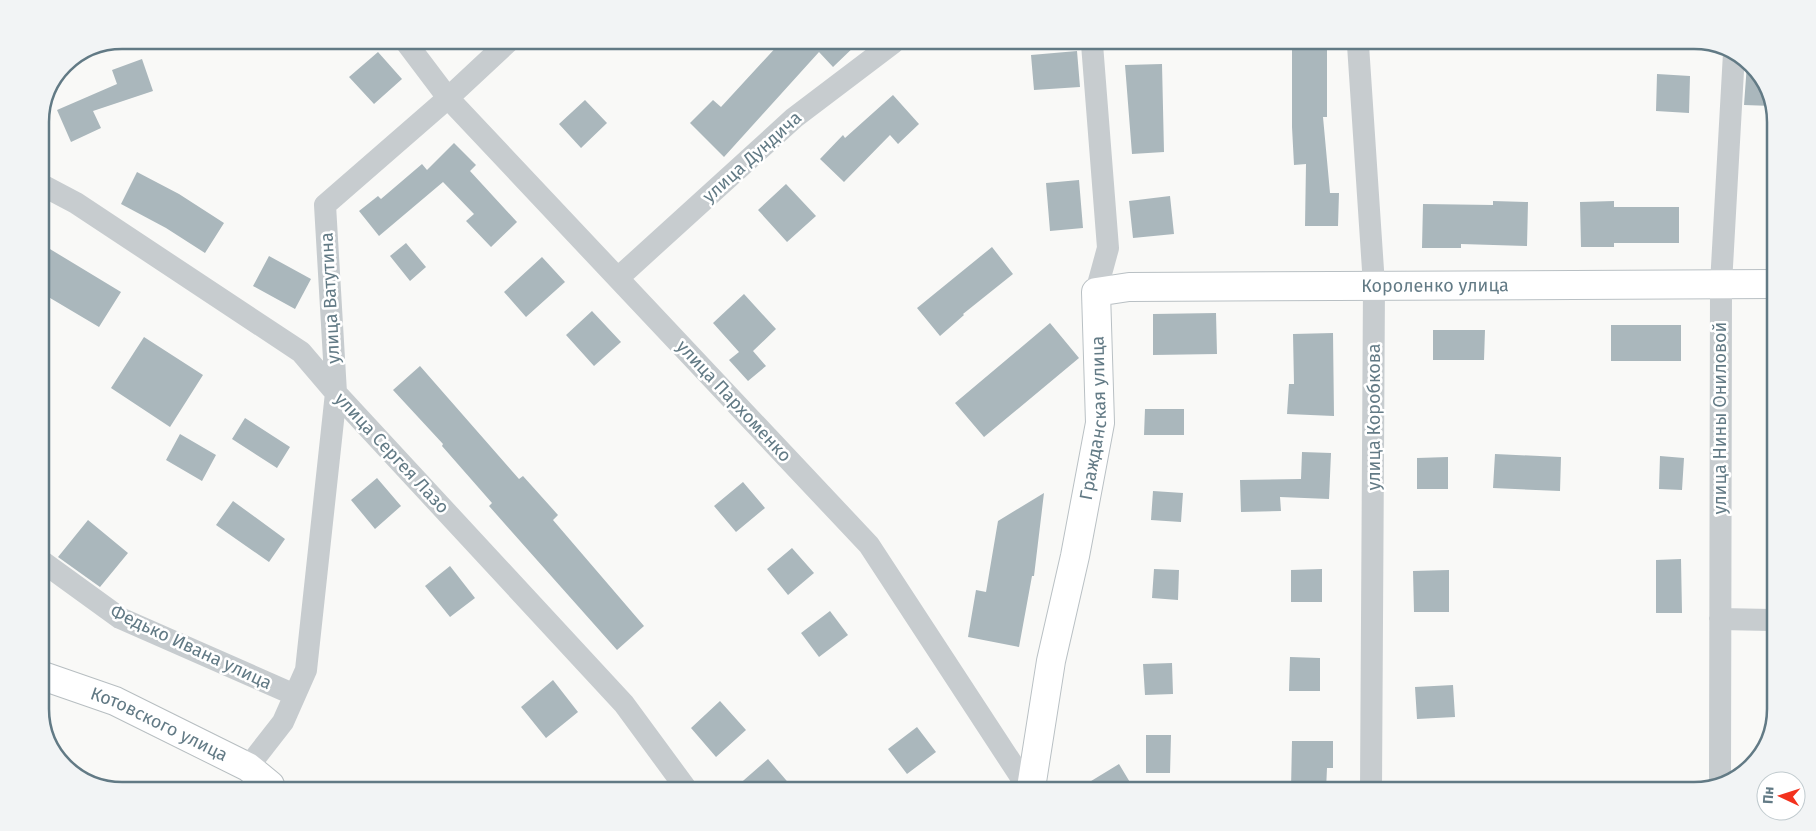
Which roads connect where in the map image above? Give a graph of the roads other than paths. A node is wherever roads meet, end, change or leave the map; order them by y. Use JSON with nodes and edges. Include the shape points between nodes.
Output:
{"nodes":[{"id":1,"x":412,"y":49,"type":"edge"},
{"id":2,"x":500,"y":49,"type":"edge"},
{"id":3,"x":884,"y":49,"type":"edge"},
{"id":4,"x":1092,"y":49,"type":"edge"},
{"id":5,"x":1358,"y":49,"type":"edge"},
{"id":6,"x":1734,"y":61,"type":"edge"},
{"id":7,"x":448,"y":98,"type":"junction"},
{"id":8,"x":49,"y":189,"type":"edge"},
{"id":9,"x":618,"y":278,"type":"junction"},
{"id":10,"x":1721,"y":284,"type":"junction"},
{"id":11,"x":1767,"y":284,"type":"edge"},
{"id":12,"x":1374,"y":285,"type":"junction"},
{"id":13,"x":1096,"y":292,"type":"junction"},
{"id":14,"x":336,"y":393,"type":"junction"},
{"id":15,"x":49,"y":567,"type":"edge"},
{"id":16,"x":1720,"y":619,"type":"junction"},
{"id":17,"x":1767,"y":620,"type":"edge"},
{"id":18,"x":49,"y":678,"type":"edge"},
{"id":19,"x":295,"y":695,"type":"junction"},
{"id":20,"x":248,"y":767,"type":"junction"},
{"id":21,"x":1720,"y":777,"type":"edge"},
{"id":22,"x":266,"y":782,"type":"edge"},
{"id":23,"x":682,"y":782,"type":"edge"},
{"id":24,"x":1026,"y":782,"type":"edge"},
{"id":25,"x":1031,"y":782,"type":"edge"},
{"id":26,"x":1371,"y":782,"type":"edge"}],
"edges":[{"from":1,"to":7,"type":"street","name":"улица Пархоменко"},
{"from":2,"to":7,"type":"street","name":"улица Ватутина"},
{"from":3,"to":9,"type":"street","name":"улица Дундича","via":[[794,118]]},
{"from":4,"to":13,"type":"street","name":"Гражданская улица","via":[[1108,248]]},
{"from":5,"to":12,"type":"street","name":"улица Коробкова"},
{"from":6,"to":10,"type":"street","name":"улица Нины Ониловой"},
{"from":7,"to":9,"type":"street","name":"улица Пархоменко"},
{"from":7,"to":14,"type":"street","name":"улица Ватутина","via":[[325,205]]},
{"from":8,"to":14,"type":"street","name":"улица Сергея Лазо","via":[[76,203],[301,352]]},
{"from":9,"to":24,"type":"street","name":"улица Пархоменко","via":[[869,545]]},
{"from":10,"to":11,"type":"street","name":"Короленко улица"},
{"from":10,"to":12,"type":"street","name":"Короленко улица"},
{"from":10,"to":16,"type":"street","name":"улица Нины Ониловой"},
{"from":12,"to":13,"type":"street","name":"Короленко улица","via":[[1129,287]]},
{"from":12,"to":26,"type":"street","name":"улица Коробкова"},
{"from":13,"to":25,"type":"street","name":"Гражданская улица","via":[[1100,423],[1051,661]]},
{"from":14,"to":19,"type":"street","name":"улица Ватутина","via":[[306,670]]},
{"from":14,"to":23,"type":"street","name":"улица Сергея Лазо","via":[[624,704]]},
{"from":15,"to":19,"type":"street","name":"Федько Ивана улица","via":[[120,618]]},
{"from":16,"to":17,"type":"street"},
{"from":16,"to":21,"type":"street","name":"улица Нины Ониловой"},
{"from":18,"to":20,"type":"street","name":"Котовского улица","via":[[115,700]]},
{"from":19,"to":20,"type":"street","name":"улица Ватутина","via":[[283,722]]},
{"from":20,"to":22,"type":"street","name":"Котовского улица"}]}
